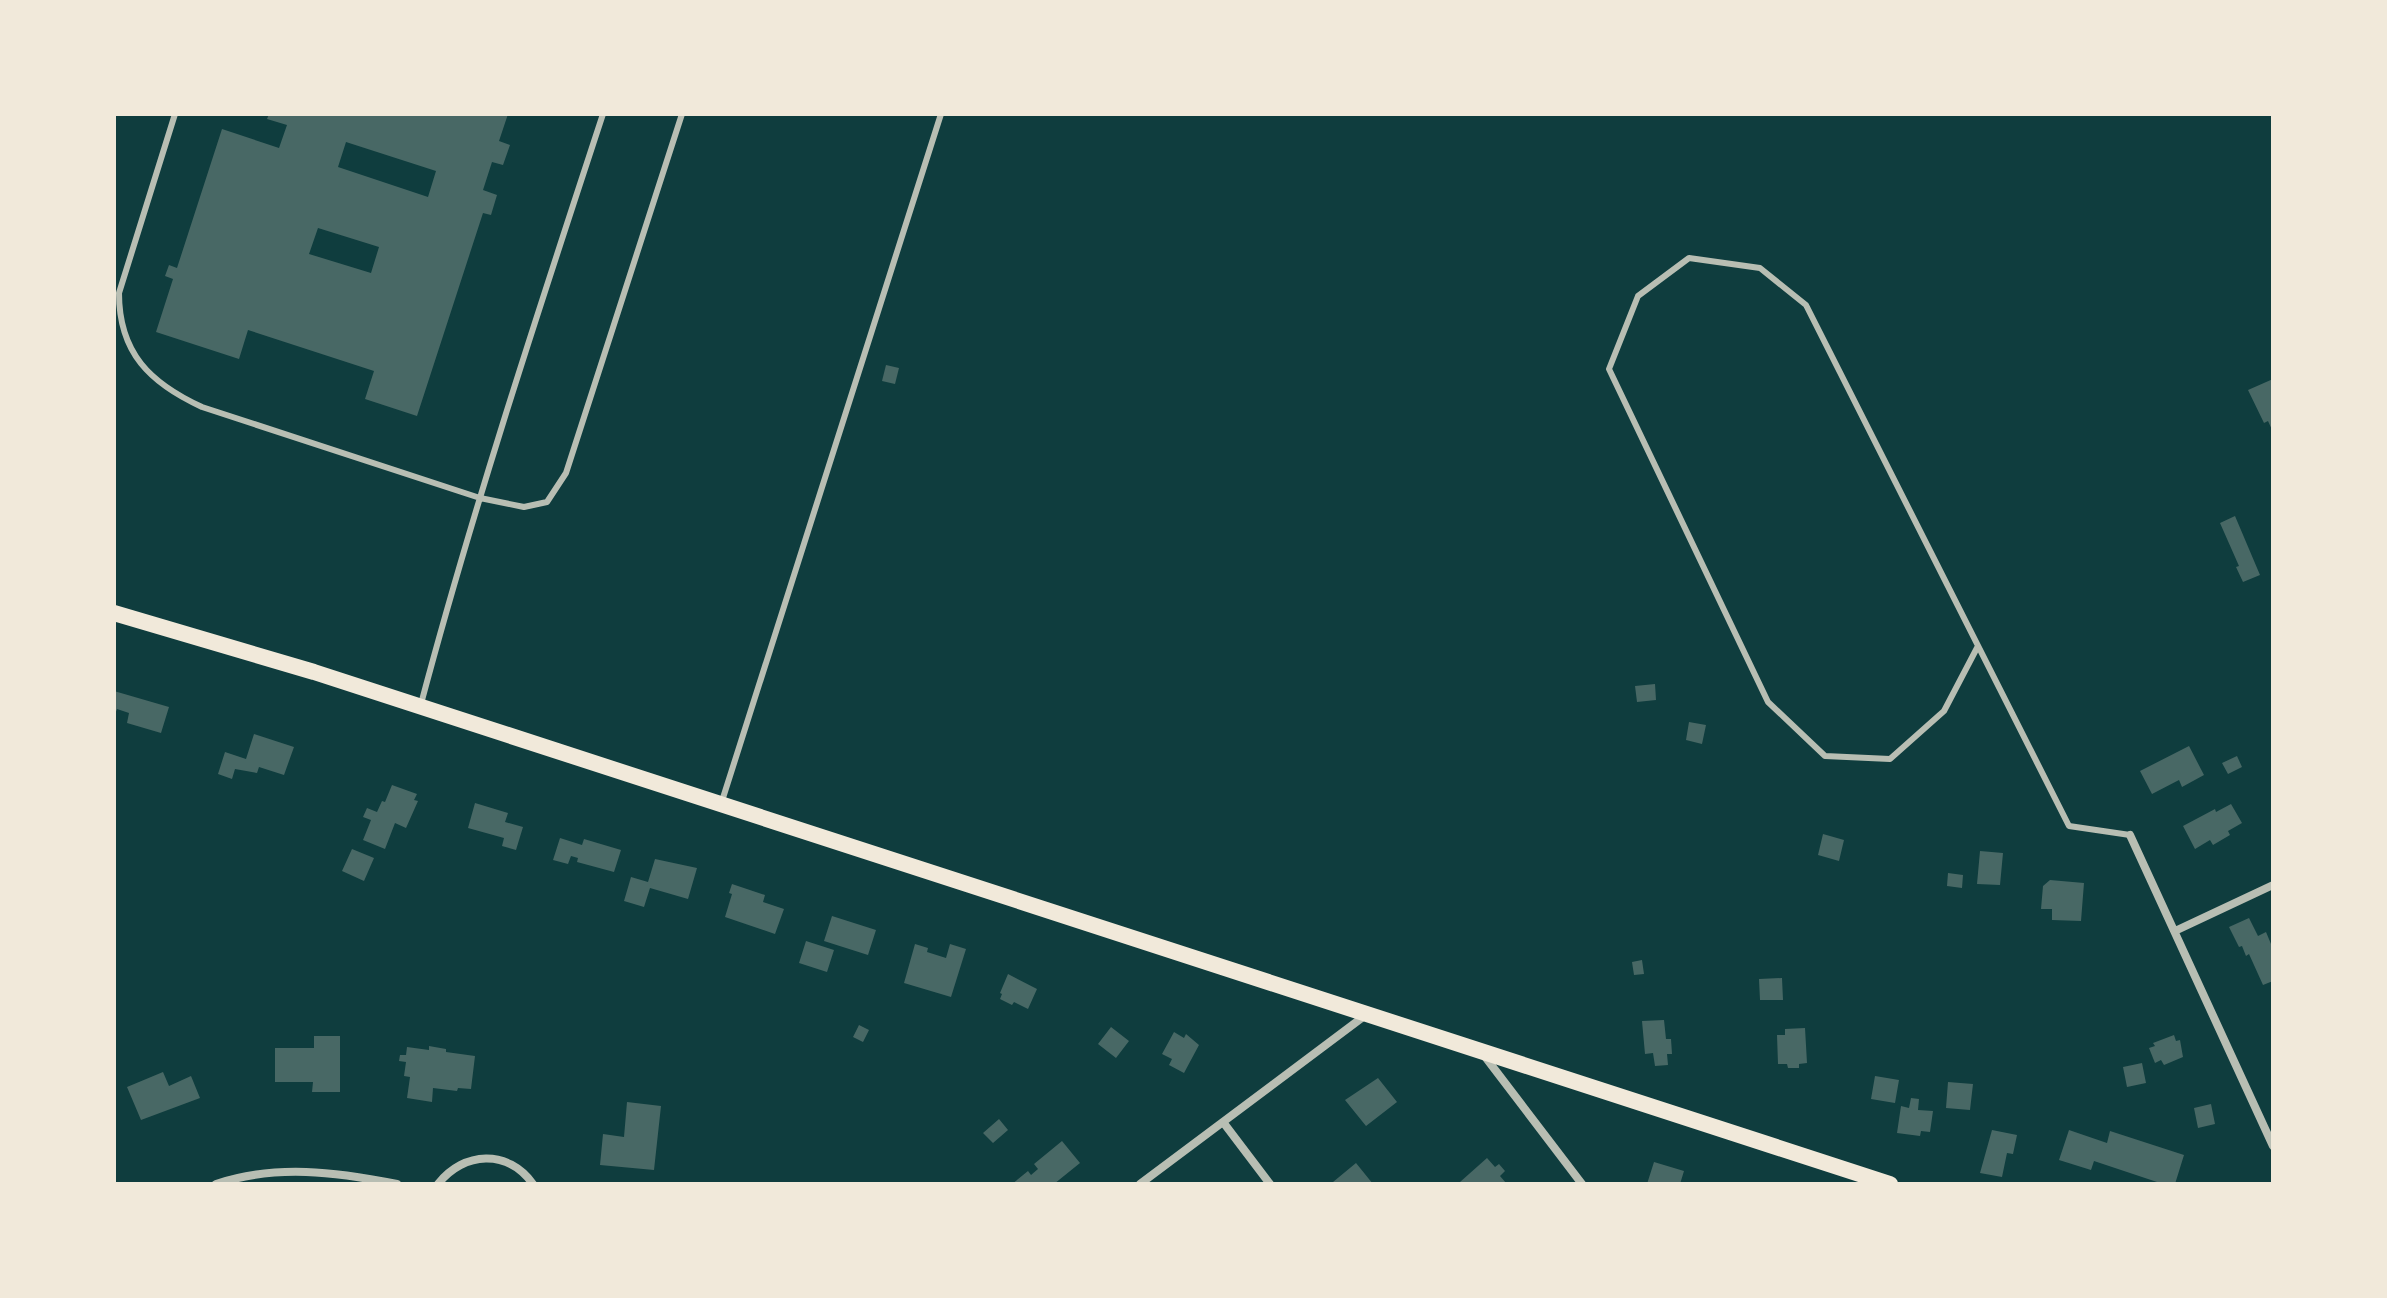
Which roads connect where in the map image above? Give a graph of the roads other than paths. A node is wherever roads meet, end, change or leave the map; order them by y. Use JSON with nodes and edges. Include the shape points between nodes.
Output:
{"nodes":[{"id":1,"x":175,"y":114,"type":"edge"},
{"id":2,"x":603,"y":114,"type":"edge"},
{"id":3,"x":682,"y":114,"type":"edge"},
{"id":4,"x":941,"y":114,"type":"edge"},
{"id":5,"x":480,"y":498,"type":"junction"},
{"id":6,"x":114,"y":613,"type":"edge"},
{"id":7,"x":1978,"y":646,"type":"junction"},
{"id":8,"x":420,"y":708,"type":"junction"},
{"id":9,"x":720,"y":804,"type":"junction"},
{"id":10,"x":2130,"y":835,"type":"joint"},
{"id":11,"x":2273,"y":885,"type":"edge"},
{"id":12,"x":2175,"y":931,"type":"junction"},
{"id":13,"x":1367,"y":1014,"type":"junction"},
{"id":14,"x":1481,"y":1051,"type":"junction"},
{"id":15,"x":1223,"y":1122,"type":"junction"},
{"id":16,"x":2273,"y":1146,"type":"edge"},
{"id":17,"x":216,"y":1184,"type":"edge"},
{"id":18,"x":397,"y":1184,"type":"edge"},
{"id":19,"x":438,"y":1184,"type":"edge"},
{"id":20,"x":533,"y":1184,"type":"edge"},
{"id":21,"x":1140,"y":1184,"type":"edge"},
{"id":22,"x":1270,"y":1184,"type":"edge"},
{"id":23,"x":1582,"y":1184,"type":"edge"},
{"id":24,"x":1890,"y":1184,"type":"edge"}],
"edges":[{"from":1,"to":5,"type":"lane","via":[[119,293],[123,331],[141,366],[175,395],[202,407]]},
{"from":2,"to":5,"type":"lane"},
{"from":3,"to":5,"type":"lane","via":[[566,473],[547,502],[524,507]]},
{"from":4,"to":9,"type":"lane"},
{"from":5,"to":8,"type":"lane"},
{"from":6,"to":8,"type":"main road"},
{"from":7,"to":7,"type":"lane","via":[[1806,305],[1760,268],[1689,258],[1638,296],[1609,369],[1768,702],[1825,756],[1890,759],[1944,711]]},
{"from":7,"to":10,"type":"lane","via":[[2069,826]]},
{"from":8,"to":9,"type":"main road"},
{"from":9,"to":13,"type":"main road"},
{"from":10,"to":12,"type":"street"},
{"from":11,"to":12,"type":"street"},
{"from":12,"to":16,"type":"street"},
{"from":13,"to":14,"type":"main road"},
{"from":13,"to":15,"type":"street"},
{"from":14,"to":23,"type":"street"},
{"from":14,"to":24,"type":"main road"},
{"from":15,"to":21,"type":"street"},
{"from":15,"to":22,"type":"street"},
{"from":17,"to":18,"type":"street","via":[[284,1171]]},
{"from":19,"to":20,"type":"street","via":[[463,1162],[486,1158],[509,1162]]}]}
